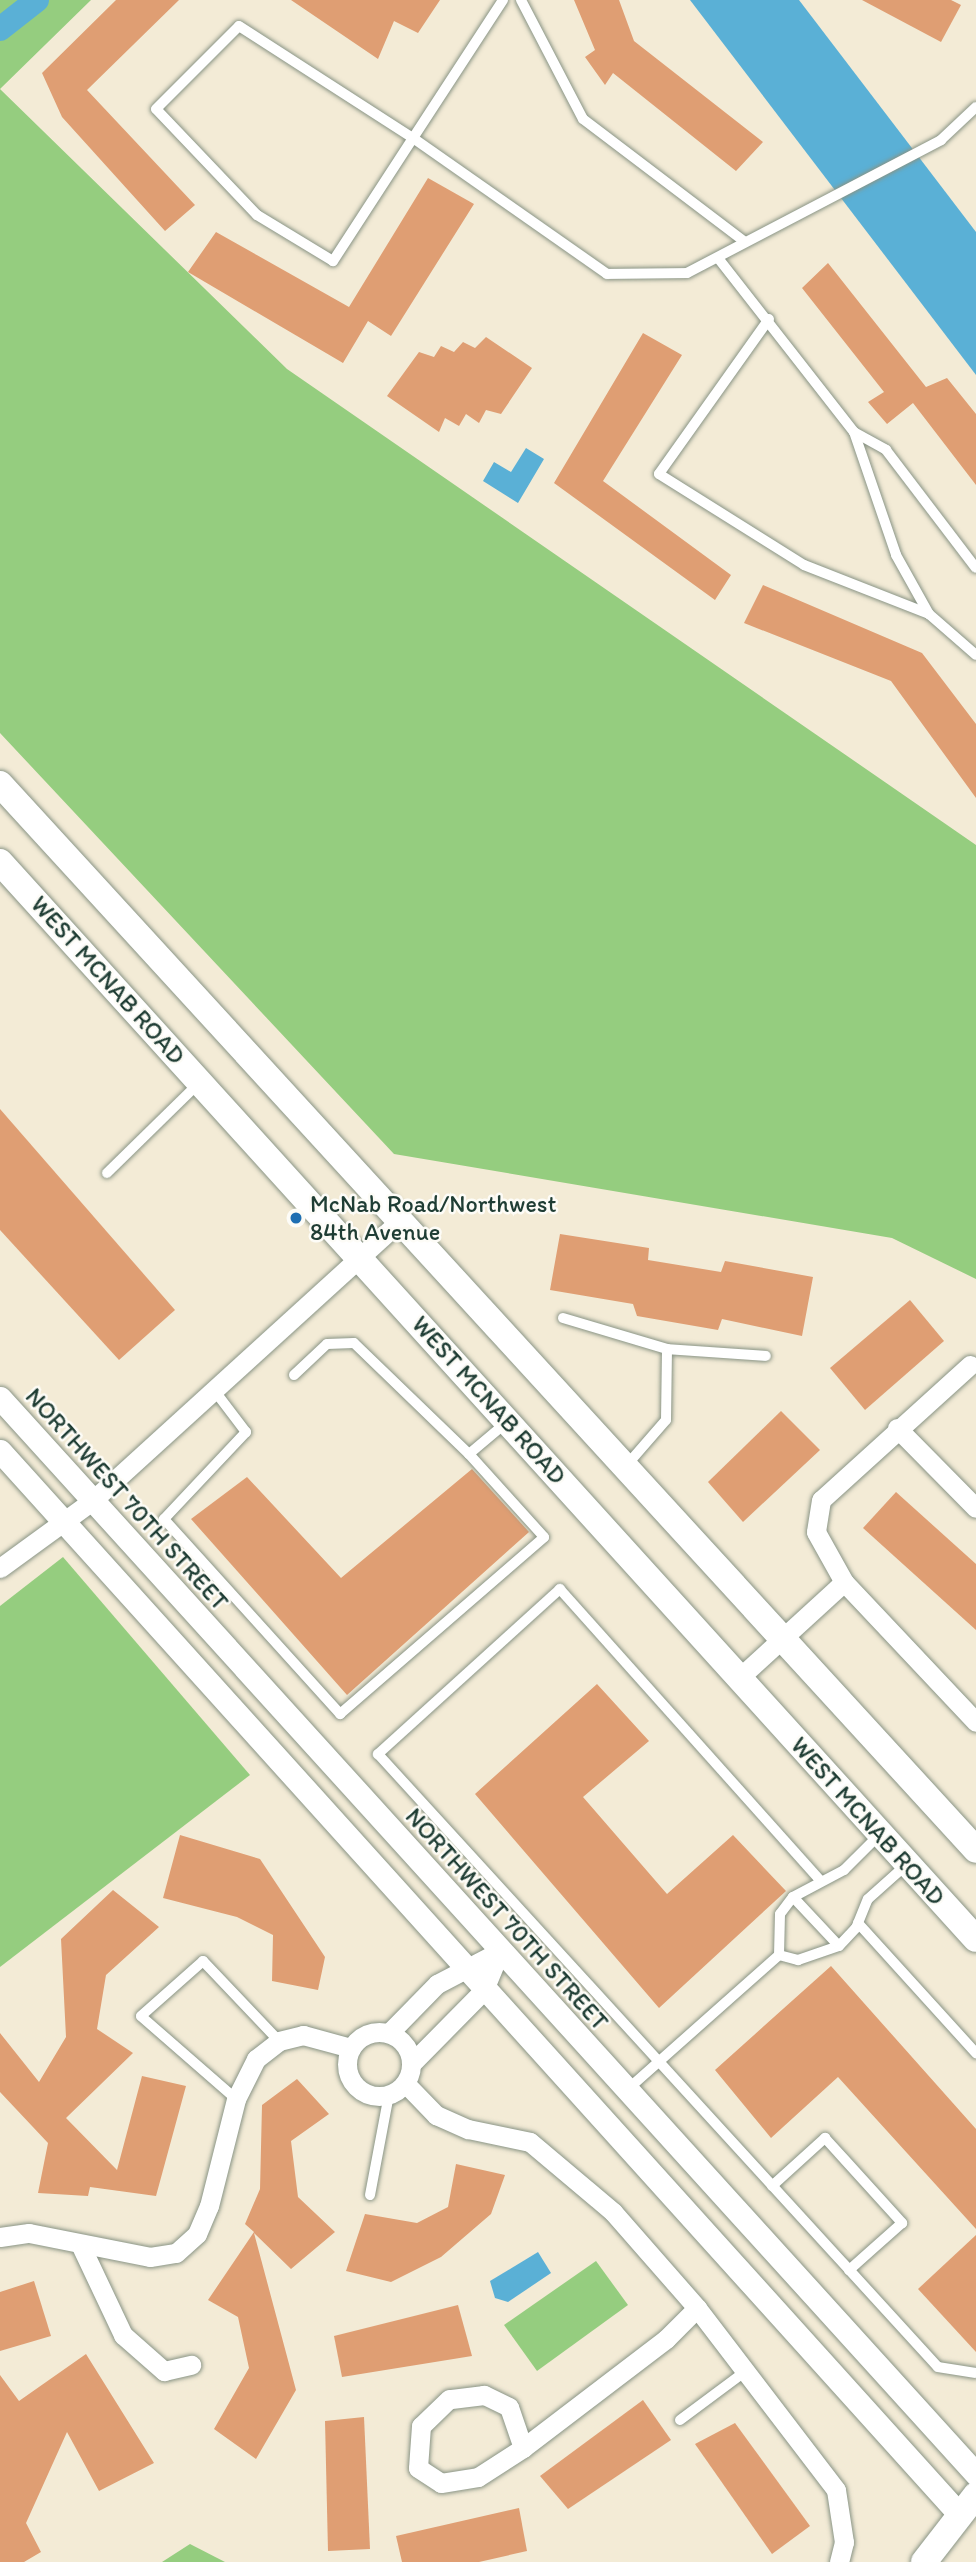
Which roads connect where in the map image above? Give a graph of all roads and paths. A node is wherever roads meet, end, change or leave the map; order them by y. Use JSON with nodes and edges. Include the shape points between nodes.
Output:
{"nodes":[{"id":1,"x":503,"y":0,"type":"edge"},
{"id":2,"x":521,"y":0,"type":"edge"},
{"id":3,"x":976,"y":107,"type":"edge"},
{"id":4,"x":413,"y":138,"type":"junction"},
{"id":5,"x":744,"y":241,"type":"junction"},
{"id":6,"x":718,"y":258,"type":"junction"},
{"id":7,"x":769,"y":320,"type":"junction"},
{"id":8,"x":854,"y":432,"type":"junction"},
{"id":9,"x":976,"y":568,"type":"edge"},
{"id":10,"x":929,"y":614,"type":"junction"},
{"id":11,"x":976,"y":655,"type":"edge"},
{"id":12,"x":0,"y":784,"type":"edge"},
{"id":13,"x":0,"y":862,"type":"edge"},
{"id":14,"x":200,"y":1082,"type":"junction"},
{"id":15,"x":107,"y":1173,"type":"dead end"},
{"id":16,"x":400,"y":1221,"type":"junction"},
{"id":17,"x":362,"y":1256,"type":"junction"},
{"id":18,"x":563,"y":1318,"type":"dead end"},
{"id":19,"x":667,"y":1349,"type":"junction"},
{"id":20,"x":766,"y":1356,"type":"dead end"},
{"id":21,"x":970,"y":1365,"type":"dead end"},
{"id":22,"x":294,"y":1375,"type":"dead end"},
{"id":23,"x":214,"y":1390,"type":"junction"},
{"id":24,"x":0,"y":1398,"type":"edge"},
{"id":25,"x":508,"y":1422,"type":"junction"},
{"id":26,"x":897,"y":1428,"type":"junction"},
{"id":27,"x":0,"y":1451,"type":"edge"},
{"id":28,"x":469,"y":1454,"type":"junction"},
{"id":29,"x":623,"y":1469,"type":"junction"},
{"id":30,"x":92,"y":1501,"type":"junction"},
{"id":31,"x":976,"y":1508,"type":"edge"},
{"id":32,"x":64,"y":1521,"type":"junction"},
{"id":33,"x":0,"y":1568,"type":"edge"},
{"id":34,"x":844,"y":1582,"type":"junction"},
{"id":35,"x":778,"y":1642,"type":"junction"},
{"id":36,"x":738,"y":1678,"type":"junction"},
{"id":37,"x":976,"y":1722,"type":"edge"},
{"id":38,"x":341,"y":1775,"type":"junction"},
{"id":39,"x":313,"y":1800,"type":"junction"},
{"id":40,"x":880,"y":1834,"type":"junction"},
{"id":41,"x":976,"y":1850,"type":"edge"},
{"id":42,"x":907,"y":1864,"type":"junction"},
{"id":43,"x":819,"y":1879,"type":"junction"},
{"id":44,"x":793,"y":1897,"type":"junction"},
{"id":45,"x":858,"y":1923,"type":"junction"},
{"id":46,"x":976,"y":1939,"type":"edge"},
{"id":47,"x":839,"y":1946,"type":"junction"},
{"id":48,"x":500,"y":1951,"type":"junction"},
{"id":49,"x":779,"y":1955,"type":"junction"},
{"id":50,"x":463,"y":1968,"type":"junction"},
{"id":51,"x":484,"y":1990,"type":"junction"},
{"id":52,"x":389,"y":2033,"type":"junction"},
{"id":53,"x":279,"y":2041,"type":"junction"},
{"id":54,"x":351,"y":2048,"type":"junction"},
{"id":55,"x":976,"y":2053,"type":"edge"},
{"id":56,"x":658,"y":2061,"type":"junction"},
{"id":57,"x":402,"y":2081,"type":"junction"},
{"id":58,"x":626,"y":2091,"type":"junction"},
{"id":59,"x":236,"y":2099,"type":"junction"},
{"id":60,"x":772,"y":2186,"type":"junction"},
{"id":61,"x":370,"y":2195,"type":"dead end"},
{"id":62,"x":757,"y":2235,"type":"junction"},
{"id":63,"x":0,"y":2238,"type":"edge"},
{"id":64,"x":80,"y":2244,"type":"junction"},
{"id":65,"x":729,"y":2260,"type":"junction"},
{"id":66,"x":849,"y":2270,"type":"junction"},
{"id":67,"x":696,"y":2308,"type":"junction"},
{"id":68,"x":857,"y":2345,"type":"junction"},
{"id":69,"x":191,"y":2365,"type":"dead end"},
{"id":70,"x":746,"y":2371,"type":"junction"},
{"id":71,"x":830,"y":2372,"type":"junction"},
{"id":72,"x":976,"y":2373,"type":"edge"},
{"id":73,"x":680,"y":2420,"type":"dead end"},
{"id":74,"x":523,"y":2448,"type":"junction"},
{"id":75,"x":976,"y":2474,"type":"edge"},
{"id":76,"x":968,"y":2505,"type":"edge"},
{"id":77,"x":839,"y":2562,"type":"edge"},
{"id":78,"x":924,"y":2562,"type":"edge"}],
"edges":[{"from":1,"to":4,"type":"lane"},
{"from":2,"to":5,"type":"lane","via":[[583,120]]},
{"from":3,"to":5,"type":"lane","via":[[918,152],[837,198]]},
{"from":4,"to":4,"type":"lane","via":[[333,261],[257,215],[156,108],[239,26]]},
{"from":4,"to":6,"type":"lane","via":[[607,274],[687,273]]},
{"from":5,"to":6,"type":"lane"},
{"from":6,"to":7,"type":"lane"},
{"from":7,"to":8,"type":"lane"},
{"from":7,"to":10,"type":"lane","via":[[659,474],[804,565]]},
{"from":8,"to":9,"type":"lane","via":[[886,450]]},
{"from":8,"to":10,"type":"lane","via":[[896,555]]},
{"from":10,"to":11,"type":"lane"},
{"from":12,"to":16,"type":"main road"},
{"from":13,"to":14,"type":"main road","name":"WEST MCNAB ROAD"},
{"from":14,"to":15,"type":"lane"},
{"from":14,"to":17,"type":"main road","name":"WEST MCNAB ROAD"},
{"from":16,"to":17,"type":"street"},
{"from":16,"to":29,"type":"main road"},
{"from":17,"to":23,"type":"street"},
{"from":17,"to":25,"type":"main road","name":"WEST MCNAB ROAD"},
{"from":18,"to":19,"type":"lane"},
{"from":19,"to":20,"type":"lane"},
{"from":19,"to":29,"type":"lane","via":[[666,1420]]},
{"from":21,"to":26,"type":"street"},
{"from":22,"to":28,"type":"lane","via":[[327,1344],[354,1343]]},
{"from":23,"to":28,"type":"lane","via":[[246,1432],[164,1519],[340,1714],[544,1536]]},
{"from":23,"to":30,"type":"street"},
{"from":24,"to":30,"type":"street","name":"NORTHWEST 70TH STREET"},
{"from":25,"to":28,"type":"lane"},
{"from":25,"to":36,"type":"main road","name":"WEST MCNAB ROAD"},
{"from":26,"to":31,"type":"street"},
{"from":26,"to":34,"type":"street","via":[[821,1500],[816,1532]]},
{"from":27,"to":32,"type":"street"},
{"from":29,"to":35,"type":"main road"},
{"from":30,"to":32,"type":"street"},
{"from":30,"to":38,"type":"street","name":"NORTHWEST 70TH STREET"},
{"from":32,"to":33,"type":"street"},
{"from":32,"to":39,"type":"street"},
{"from":34,"to":35,"type":"street"},
{"from":34,"to":37,"type":"street"},
{"from":35,"to":36,"type":"street"},
{"from":35,"to":41,"type":"main road"},
{"from":36,"to":40,"type":"main road","name":"WEST MCNAB ROAD"},
{"from":38,"to":39,"type":"street"},
{"from":38,"to":48,"type":"street","name":"NORTHWEST 70TH STREET"},
{"from":39,"to":50,"type":"street"},
{"from":40,"to":42,"type":"main road","name":"WEST MCNAB ROAD"},
{"from":40,"to":43,"type":"lane","via":[[844,1870]]},
{"from":42,"to":45,"type":"lane","via":[[868,1899]]},
{"from":42,"to":46,"type":"main road","name":"WEST MCNAB ROAD"},
{"from":43,"to":44,"type":"lane"},
{"from":43,"to":56,"type":"lane","via":[[560,1590],[378,1754]]},
{"from":44,"to":47,"type":"lane"},
{"from":44,"to":49,"type":"lane","via":[[780,1914]]},
{"from":45,"to":47,"type":"lane"},
{"from":45,"to":55,"type":"lane"},
{"from":47,"to":49,"type":"lane","via":[[797,1960]]},
{"from":48,"to":50,"type":"street"},
{"from":48,"to":51,"type":"street"},
{"from":48,"to":58,"type":"street","name":"NORTHWEST 70TH STREET"},
{"from":49,"to":56,"type":"lane"},
{"from":50,"to":51,"type":"street"},
{"from":50,"to":52,"type":"street"},
{"from":51,"to":57,"type":"street"},
{"from":51,"to":65,"type":"street"},
{"from":52,"to":54,"type":"street","via":[[368,2034]]},
{"from":52,"to":57,"type":"street","via":[[405,2045]]},
{"from":53,"to":54,"type":"street","via":[[303,2035]]},
{"from":53,"to":59,"type":"street","via":[[256,2059]]},
{"from":53,"to":59,"type":"lane","via":[[203,1961],[141,2016]]},
{"from":54,"to":57,"type":"street","via":[[351,2079],[368,2094]]},
{"from":56,"to":58,"type":"lane"},
{"from":56,"to":60,"type":"lane"},
{"from":57,"to":61,"type":"lane"},
{"from":57,"to":67,"type":"street","via":[[436,2115],[468,2129],[530,2142],[568,2169]]},
{"from":58,"to":62,"type":"street","name":"NORTHWEST 70TH STREET"},
{"from":59,"to":64,"type":"street","via":[[197,2234],[176,2253],[150,2257]]},
{"from":60,"to":66,"type":"lane"},
{"from":60,"to":66,"type":"lane","via":[[825,2138],[902,2223]]},
{"from":62,"to":65,"type":"street"},
{"from":62,"to":68,"type":"street","name":"NORTHWEST 70TH STREET"},
{"from":63,"to":64,"type":"street","via":[[29,2234]]},
{"from":64,"to":69,"type":"street","via":[[123,2336],[164,2371]]},
{"from":65,"to":71,"type":"street"},
{"from":66,"to":72,"type":"lane","via":[[938,2367]]},
{"from":67,"to":70,"type":"street"},
{"from":67,"to":74,"type":"street","via":[[666,2339]]},
{"from":68,"to":71,"type":"street"},
{"from":68,"to":75,"type":"street","name":"NORTHWEST 70TH STREET"},
{"from":70,"to":73,"type":"lane"},
{"from":70,"to":77,"type":"street","via":[[836,2490],[844,2542]]},
{"from":71,"to":76,"type":"street"},
{"from":74,"to":74,"type":"street","via":[[478,2477],[441,2483],[418,2468],[421,2426],[449,2399],[484,2395],[509,2407]]},
{"from":76,"to":78,"type":"main road"}]}
